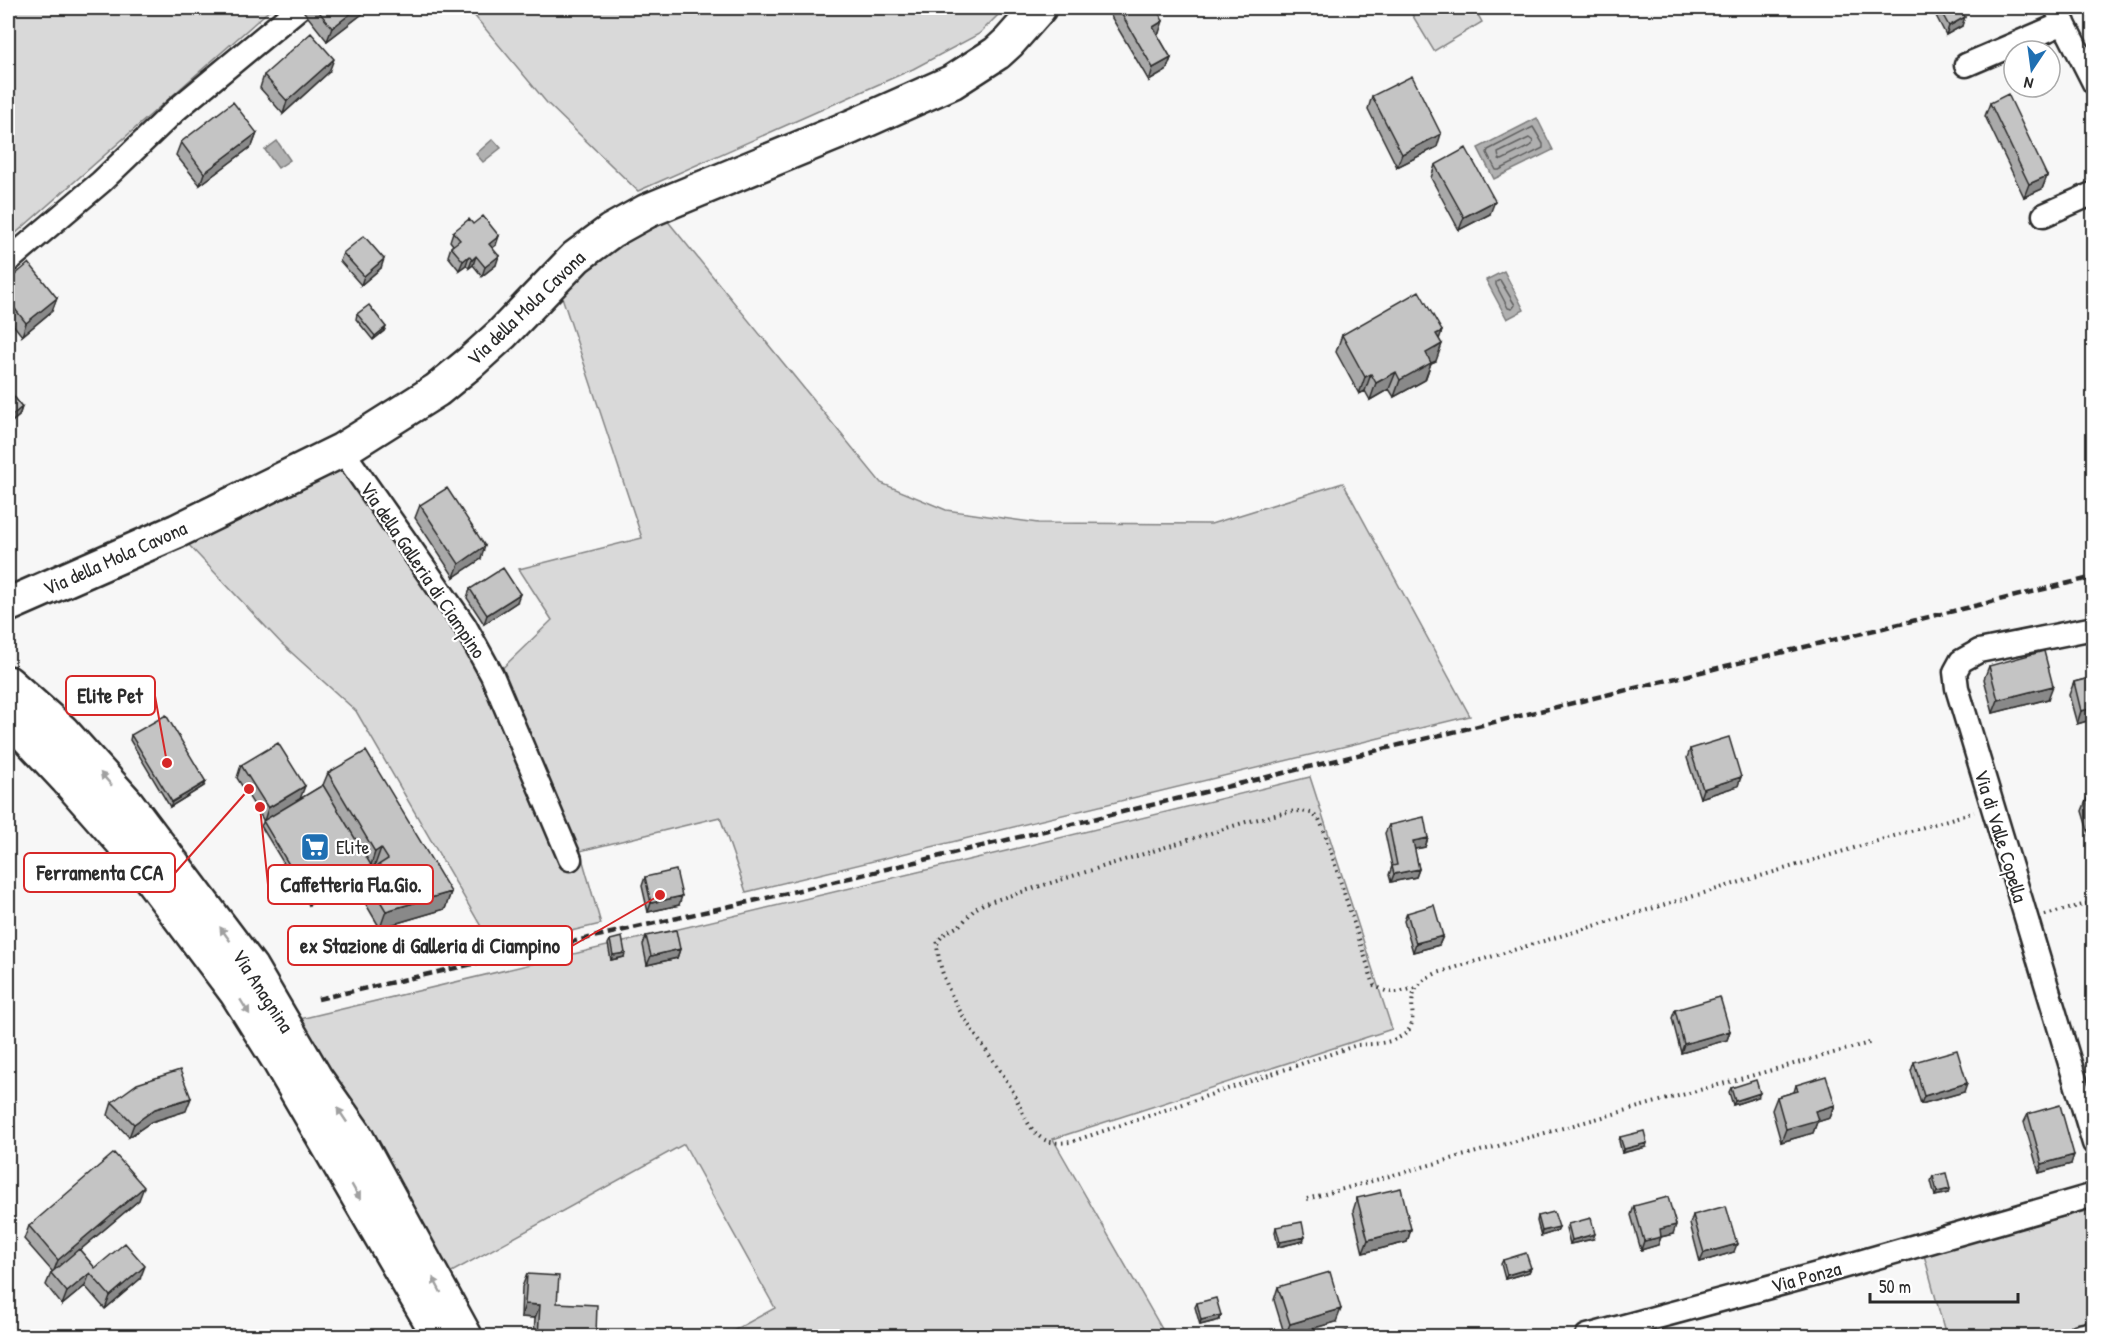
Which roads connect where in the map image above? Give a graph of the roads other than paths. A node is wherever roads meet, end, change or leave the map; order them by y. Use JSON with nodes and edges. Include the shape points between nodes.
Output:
{"nodes":[{"id":1,"x":299,"y":8,"type":"edge"},
{"id":2,"x":1039,"y":8,"type":"edge"},
{"id":3,"x":2060,"y":15,"type":"edge"},
{"id":4,"x":1966,"y":65,"type":"dead end"},
{"id":5,"x":2094,"y":83,"type":"edge"},
{"id":6,"x":2094,"y":193,"type":"edge"},
{"id":7,"x":2044,"y":215,"type":"dead end"},
{"id":8,"x":8,"y":261,"type":"edge"},
{"id":9,"x":342,"y":450,"type":"junction"},
{"id":10,"x":8,"y":605,"type":"edge"},
{"id":11,"x":2094,"y":628,"type":"edge"},
{"id":12,"x":8,"y":683,"type":"edge"},
{"id":13,"x":8,"y":716,"type":"edge"},
{"id":14,"x":570,"y":859,"type":"dead end"},
{"id":15,"x":176,"y":889,"type":"junction"},
{"id":16,"x":2094,"y":1143,"type":"edge"},
{"id":17,"x":2094,"y":1195,"type":"edge"},
{"id":18,"x":2094,"y":1333,"type":"edge"},
{"id":19,"x":440,"y":1336,"type":"edge"},
{"id":20,"x":465,"y":1336,"type":"edge"},
{"id":21,"x":1587,"y":1336,"type":"edge"},
{"id":22,"x":2079,"y":1336,"type":"edge"}],
"edges":[{"from":1,"to":8,"type":"street","via":[[177,110],[101,182]]},
{"from":2,"to":9,"type":"main road","name":"Via della Mola Cavona","via":[[997,53],[952,82],[647,211],[611,231],[576,257],[470,363],[436,390]]},
{"from":3,"to":4,"type":"street"},
{"from":3,"to":5,"type":"street"},
{"from":6,"to":7,"type":"street"},
{"from":9,"to":10,"type":"main road","name":"Via della Mola Cavona","via":[[177,531]]},
{"from":9,"to":14,"type":"street","name":"Via della Galleria di Ciampino","via":[[471,636],[492,675]]},
{"from":11,"to":16,"type":"street","name":"Via di Valle Copella","via":[[1979,651],[1961,661],[1955,672]]},
{"from":15,"to":12,"type":"main road","name":"Via Anagnina","one_way":true,"via":[[142,822],[50,719]]},
{"from":13,"to":15,"type":"main road","name":"Via Anagnina","via":[[98,813]]},
{"from":15,"to":19,"type":"main road","name":"Via Anagnina","one_way":true},
{"from":20,"to":15,"type":"main road","name":"Via Anagnina","one_way":true,"via":[[354,1133],[316,1078],[251,968]]},
{"from":17,"to":21,"type":"street","name":"Via Ponza"},
{"from":18,"to":22,"type":"street"}]}
